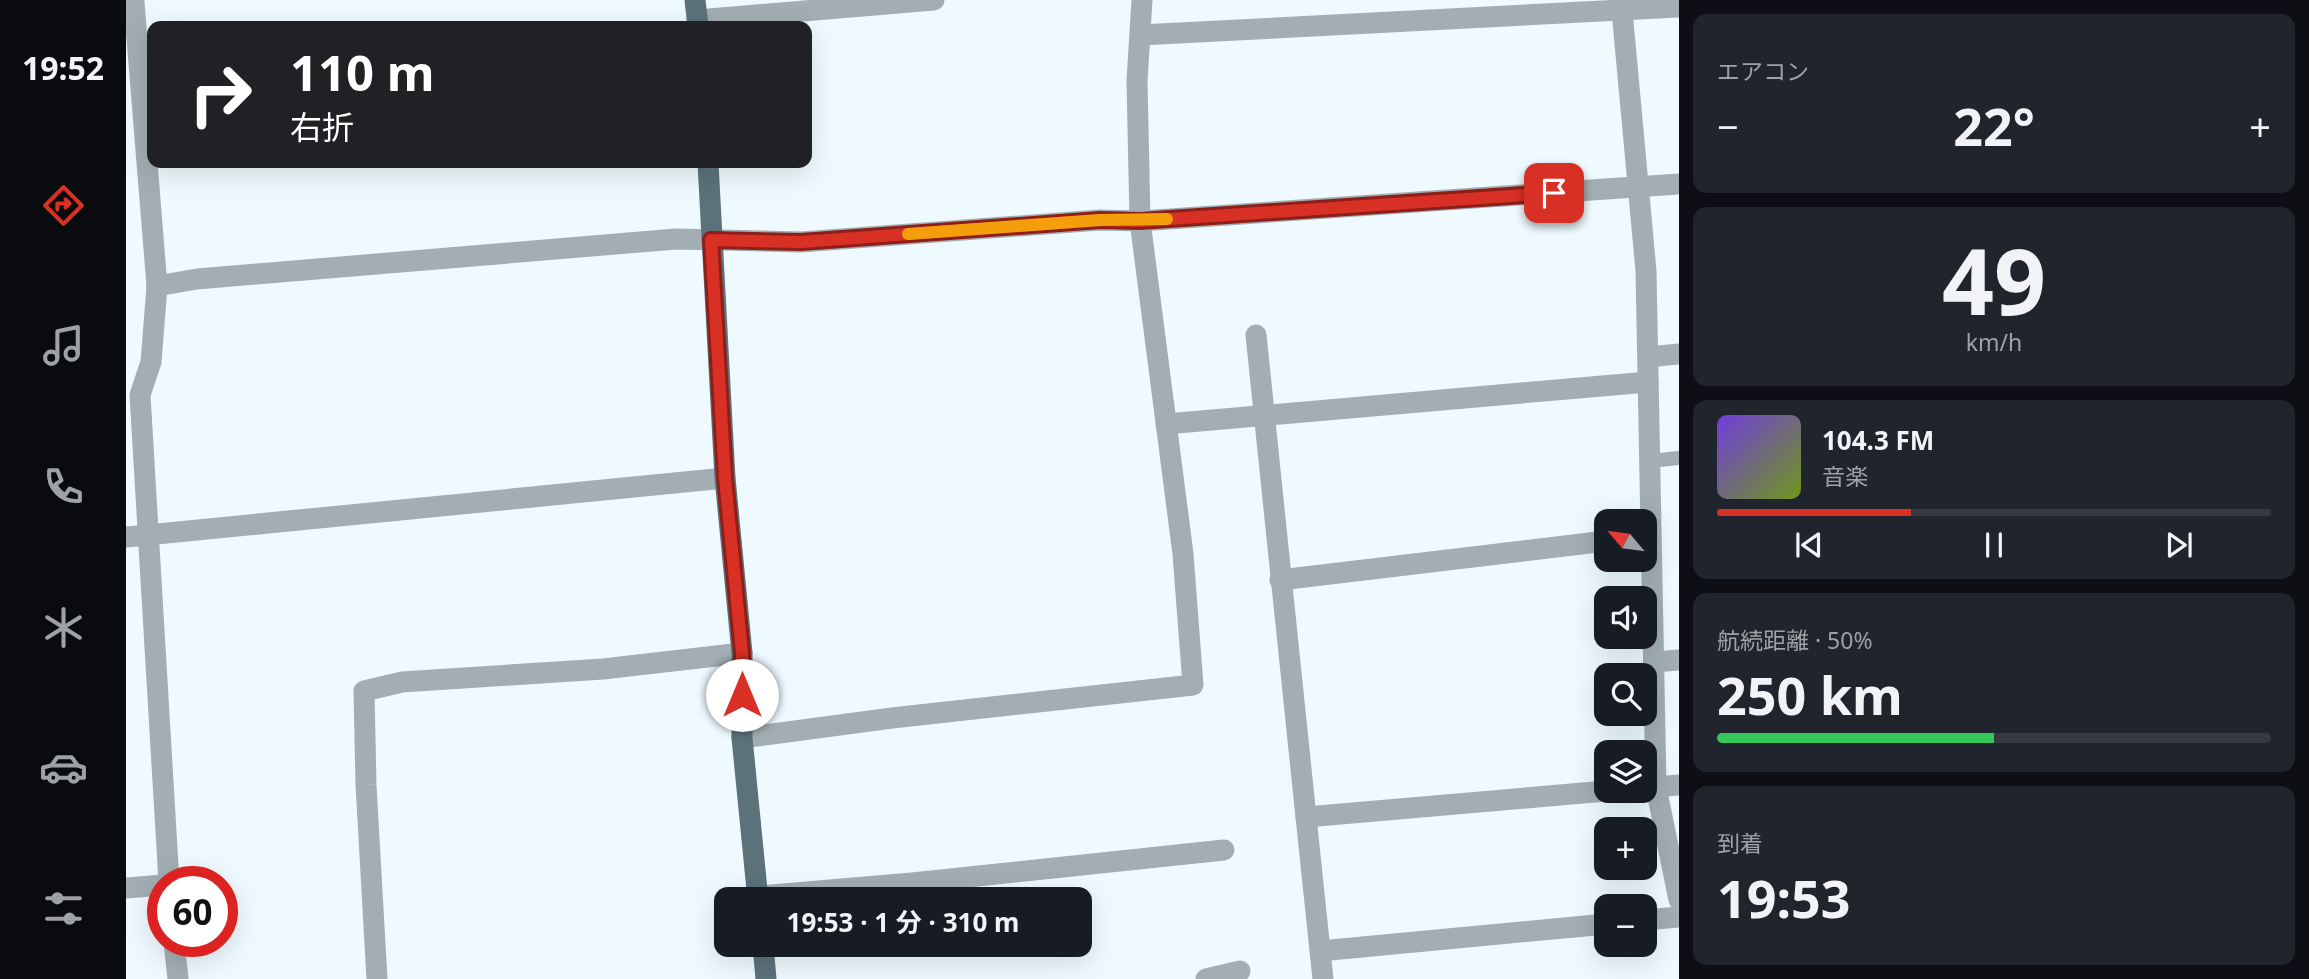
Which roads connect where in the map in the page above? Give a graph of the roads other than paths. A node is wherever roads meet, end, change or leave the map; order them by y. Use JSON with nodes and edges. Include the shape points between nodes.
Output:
{"nodes":[{"id":1,"x":934,"y":0,"type":"edge"},
{"id":2,"x":1142,"y":0,"type":"edge"},
{"id":3,"x":137,"y":1,"type":"edge"},
{"id":4,"x":1621,"y":5,"type":"edge"},
{"id":5,"x":1679,"y":8,"type":"edge"},
{"id":6,"x":697,"y":15,"type":"edge"},
{"id":7,"x":1140,"y":35,"type":"junction"},
{"id":8,"x":147,"y":124,"type":"edge"},
{"id":9,"x":150,"y":168,"type":"edge"},
{"id":10,"x":708,"y":168,"type":"edge"},
{"id":11,"x":1679,"y":184,"type":"edge"},
{"id":12,"x":1637,"y":187,"type":"junction"},
{"id":13,"x":1140,"y":221,"type":"junction"},
{"id":14,"x":711,"y":240,"type":"junction"},
{"id":15,"x":156,"y":286,"type":"junction"},
{"id":16,"x":1256,"y":335,"type":"dead end"},
{"id":17,"x":1679,"y":354,"type":"edge"},
{"id":18,"x":1648,"y":357,"type":"junction"},
{"id":19,"x":1648,"y":382,"type":"junction"},
{"id":20,"x":1263,"y":416,"type":"junction"},
{"id":21,"x":1166,"y":424,"type":"junction"},
{"id":22,"x":1679,"y":458,"type":"edge"},
{"id":23,"x":1650,"y":461,"type":"junction"},
{"id":24,"x":725,"y":478,"type":"junction"},
{"id":25,"x":1649,"y":509,"type":"edge"},
{"id":26,"x":149,"y":535,"type":"junction"},
{"id":27,"x":126,"y":537,"type":"edge"},
{"id":28,"x":1594,"y":542,"type":"edge"},
{"id":29,"x":1650,"y":572,"type":"edge"},
{"id":30,"x":1280,"y":580,"type":"junction"},
{"id":31,"x":742,"y":653,"type":"junction"},
{"id":32,"x":1679,"y":660,"type":"edge"},
{"id":33,"x":1654,"y":662,"type":"junction"},
{"id":34,"x":742,"y":738,"type":"junction"},
{"id":35,"x":1652,"y":740,"type":"edge"},
{"id":36,"x":1679,"y":785,"type":"edge"},
{"id":37,"x":1657,"y":787,"type":"edge"},
{"id":38,"x":1594,"y":792,"type":"edge"},
{"id":39,"x":1655,"y":803,"type":"edge"},
{"id":40,"x":1306,"y":817,"type":"junction"},
{"id":41,"x":1224,"y":850,"type":"dead end"},
{"id":42,"x":168,"y":866,"type":"edge"},
{"id":43,"x":147,"y":886,"type":"edge"},
{"id":44,"x":757,"y":887,"type":"edge"},
{"id":45,"x":871,"y":887,"type":"edge"},
{"id":46,"x":126,"y":888,"type":"edge"},
{"id":47,"x":1679,"y":900,"type":"edge"},
{"id":48,"x":1679,"y":917,"type":"edge"},
{"id":49,"x":1657,"y":919,"type":"edge"},
{"id":50,"x":1594,"y":925,"type":"edge"},
{"id":51,"x":1320,"y":951,"type":"junction"},
{"id":52,"x":176,"y":957,"type":"edge"},
{"id":53,"x":764,"y":957,"type":"edge"},
{"id":54,"x":1240,"y":971,"type":"dead end"},
{"id":55,"x":178,"y":979,"type":"edge"},
{"id":56,"x":377,"y":979,"type":"edge"},
{"id":57,"x":766,"y":979,"type":"edge"},
{"id":58,"x":1206,"y":979,"type":"edge"},
{"id":59,"x":1323,"y":979,"type":"edge"}],
"edges":[{"from":1,"to":6,"type":"street"},
{"from":2,"to":7,"type":"street"},
{"from":3,"to":8,"type":"street"},
{"from":4,"to":5,"type":"street"},
{"from":4,"to":7,"type":"street"},
{"from":4,"to":12,"type":"street"},
{"from":7,"to":13,"type":"street"},
{"from":9,"to":15,"type":"street"},
{"from":10,"to":14,"type":"main road"},
{"from":11,"to":12,"type":"street"},
{"from":12,"to":13,"type":"street"},
{"from":12,"to":18,"type":"street","via":[[1646,271]]},
{"from":13,"to":14,"type":"street","via":[[801,242]]},
{"from":13,"to":21,"type":"street"},
{"from":14,"to":15,"type":"street","via":[[676,239]]},
{"from":14,"to":24,"type":"main road"},
{"from":15,"to":26,"type":"street","via":[[151,362],[140,395]]},
{"from":16,"to":20,"type":"street"},
{"from":17,"to":18,"type":"street"},
{"from":18,"to":19,"type":"street"},
{"from":19,"to":20,"type":"street"},
{"from":19,"to":23,"type":"street"},
{"from":20,"to":21,"type":"street"},
{"from":20,"to":30,"type":"street"},
{"from":21,"to":34,"type":"street","via":[[1194,685]]},
{"from":22,"to":23,"type":"lane"},
{"from":23,"to":25,"type":"street"},
{"from":24,"to":26,"type":"street"},
{"from":24,"to":31,"type":"main road"},
{"from":26,"to":27,"type":"street"},
{"from":26,"to":42,"type":"street"},
{"from":28,"to":30,"type":"street"},
{"from":29,"to":33,"type":"street"},
{"from":30,"to":40,"type":"street"},
{"from":31,"to":34,"type":"main road"},
{"from":31,"to":56,"type":"street","via":[[603,669],[402,682],[364,691]]},
{"from":32,"to":33,"type":"street"},
{"from":33,"to":35,"type":"street"},
{"from":34,"to":44,"type":"main road"},
{"from":36,"to":37,"type":"street"},
{"from":38,"to":40,"type":"street"},
{"from":39,"to":47,"type":"street"},
{"from":40,"to":51,"type":"street"},
{"from":41,"to":45,"type":"street"},
{"from":43,"to":46,"type":"street"},
{"from":48,"to":49,"type":"street"},
{"from":50,"to":51,"type":"street"},
{"from":51,"to":59,"type":"street"},
{"from":52,"to":55,"type":"street"},
{"from":53,"to":57,"type":"main road"},
{"from":54,"to":58,"type":"street"}]}
